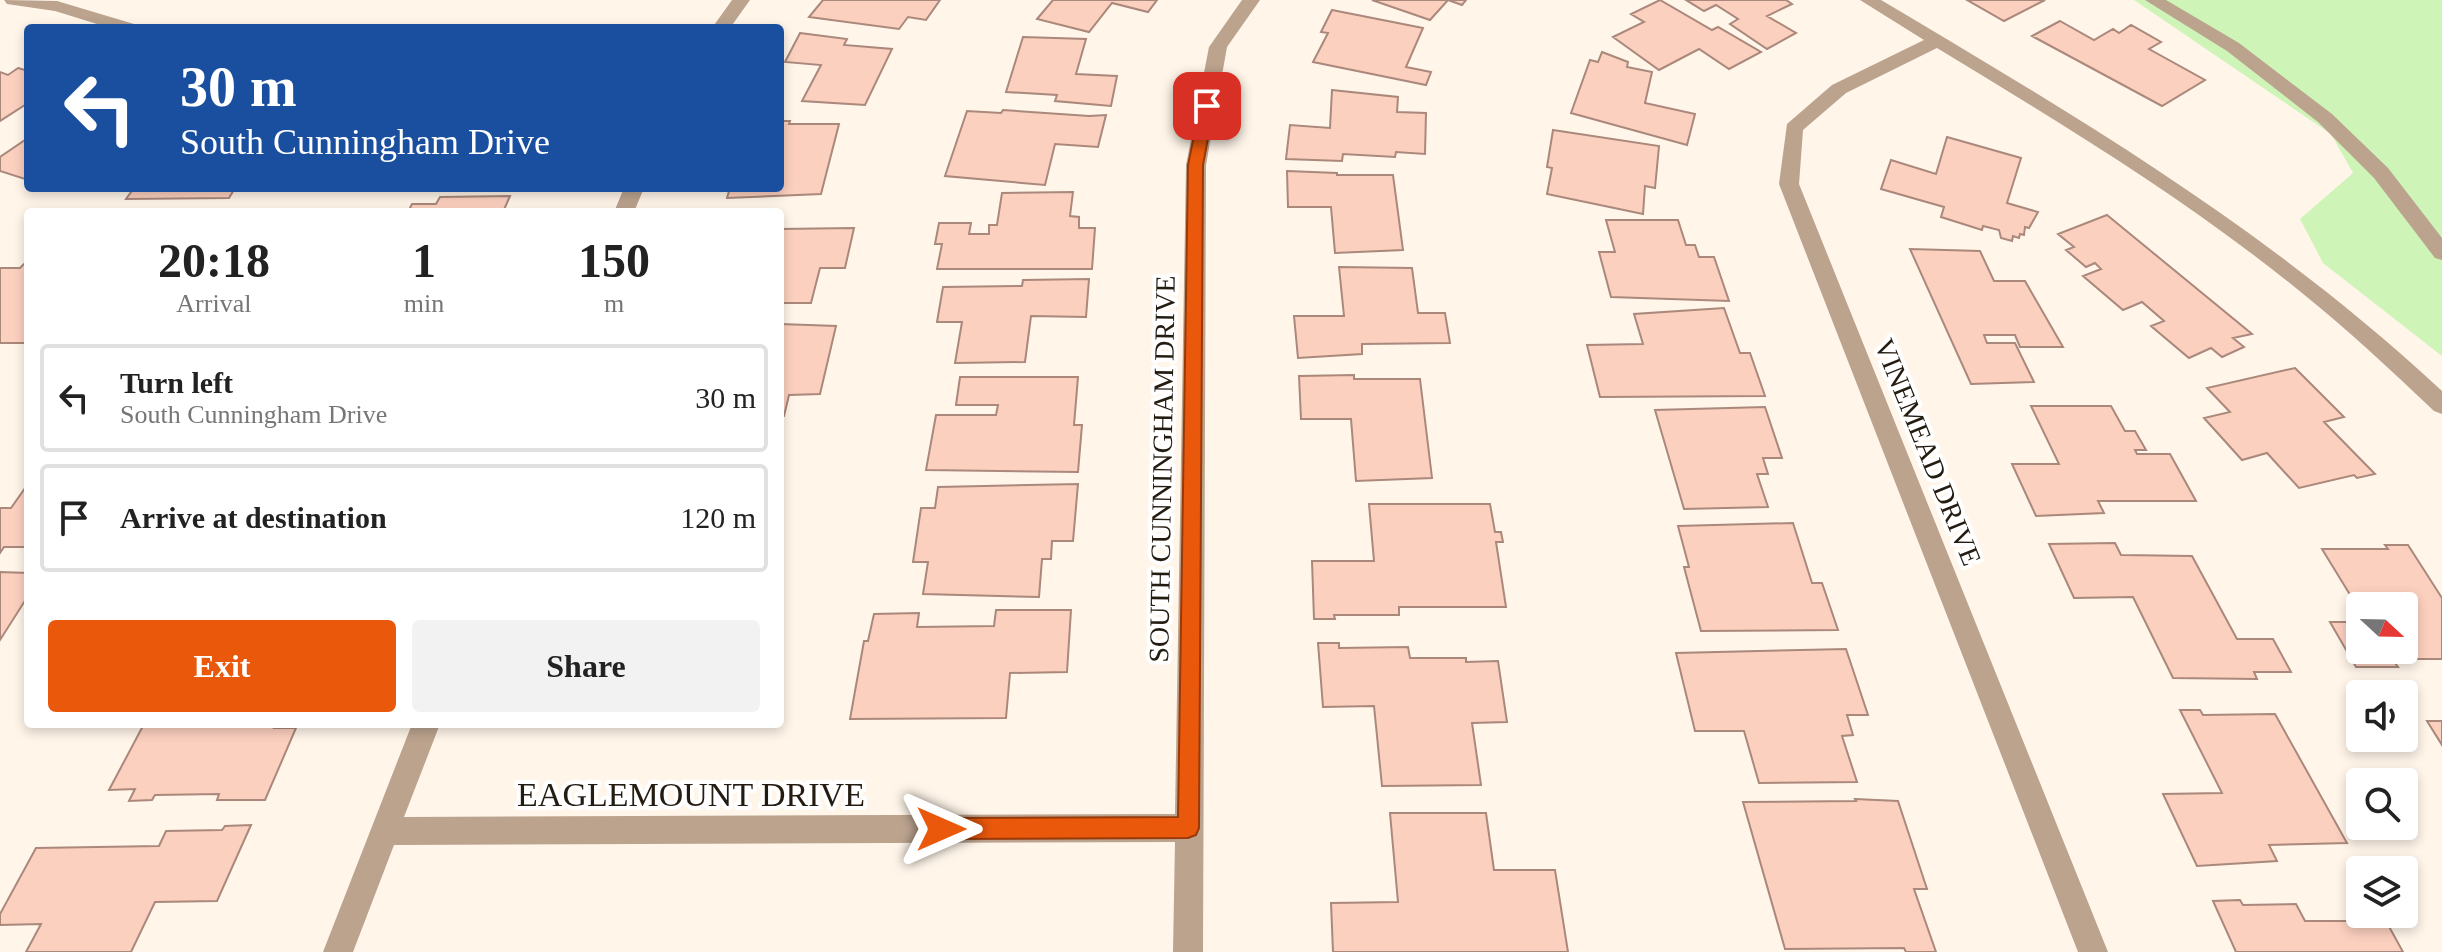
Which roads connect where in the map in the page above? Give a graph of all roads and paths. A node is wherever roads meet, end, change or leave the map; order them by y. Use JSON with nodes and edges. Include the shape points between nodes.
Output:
{"nodes":[{"id":1,"x":13,"y":0,"type":"edge"},
{"id":2,"x":741,"y":0,"type":"edge"},
{"id":3,"x":1251,"y":0,"type":"edge"},
{"id":4,"x":1869,"y":0,"type":"edge"},
{"id":5,"x":2154,"y":0,"type":"edge"},
{"id":6,"x":115,"y":24,"type":"edge"},
{"id":7,"x":724,"y":24,"type":"edge"},
{"id":8,"x":1937,"y":41,"type":"junction"},
{"id":9,"x":2442,"y":253,"type":"edge"},
{"id":10,"x":2442,"y":405,"type":"edge"},
{"id":11,"x":424,"y":728,"type":"edge"},
{"id":12,"x":1188,"y":828,"type":"junction"},
{"id":13,"x":385,"y":831,"type":"junction"},
{"id":14,"x":338,"y":952,"type":"edge"},
{"id":15,"x":1188,"y":952,"type":"edge"},
{"id":16,"x":2093,"y":952,"type":"edge"}],
"edges":[{"from":1,"to":6,"type":"street","via":[[57,6]]},
{"from":2,"to":7,"type":"street"},
{"from":3,"to":12,"type":"street","name":"SOUTH CUNNINGHAM DRIVE","via":[[1218,47],[1196,165]]},
{"from":4,"to":8,"type":"street"},
{"from":5,"to":9,"type":"street","via":[[2233,47],[2325,118],[2381,173]]},
{"from":8,"to":10,"type":"street","via":[[2143,166],[2271,255],[2388,351]]},
{"from":8,"to":16,"type":"street","name":"VINEMEAD DRIVE","via":[[1839,89],[1794,128],[1789,184]]},
{"from":11,"to":13,"type":"street"},
{"from":12,"to":13,"type":"street","name":"EAGLEMOUNT DRIVE"},
{"from":12,"to":15,"type":"street","name":"SOUTH CUNNINGHAM DRIVE"},
{"from":13,"to":14,"type":"street"}]}
